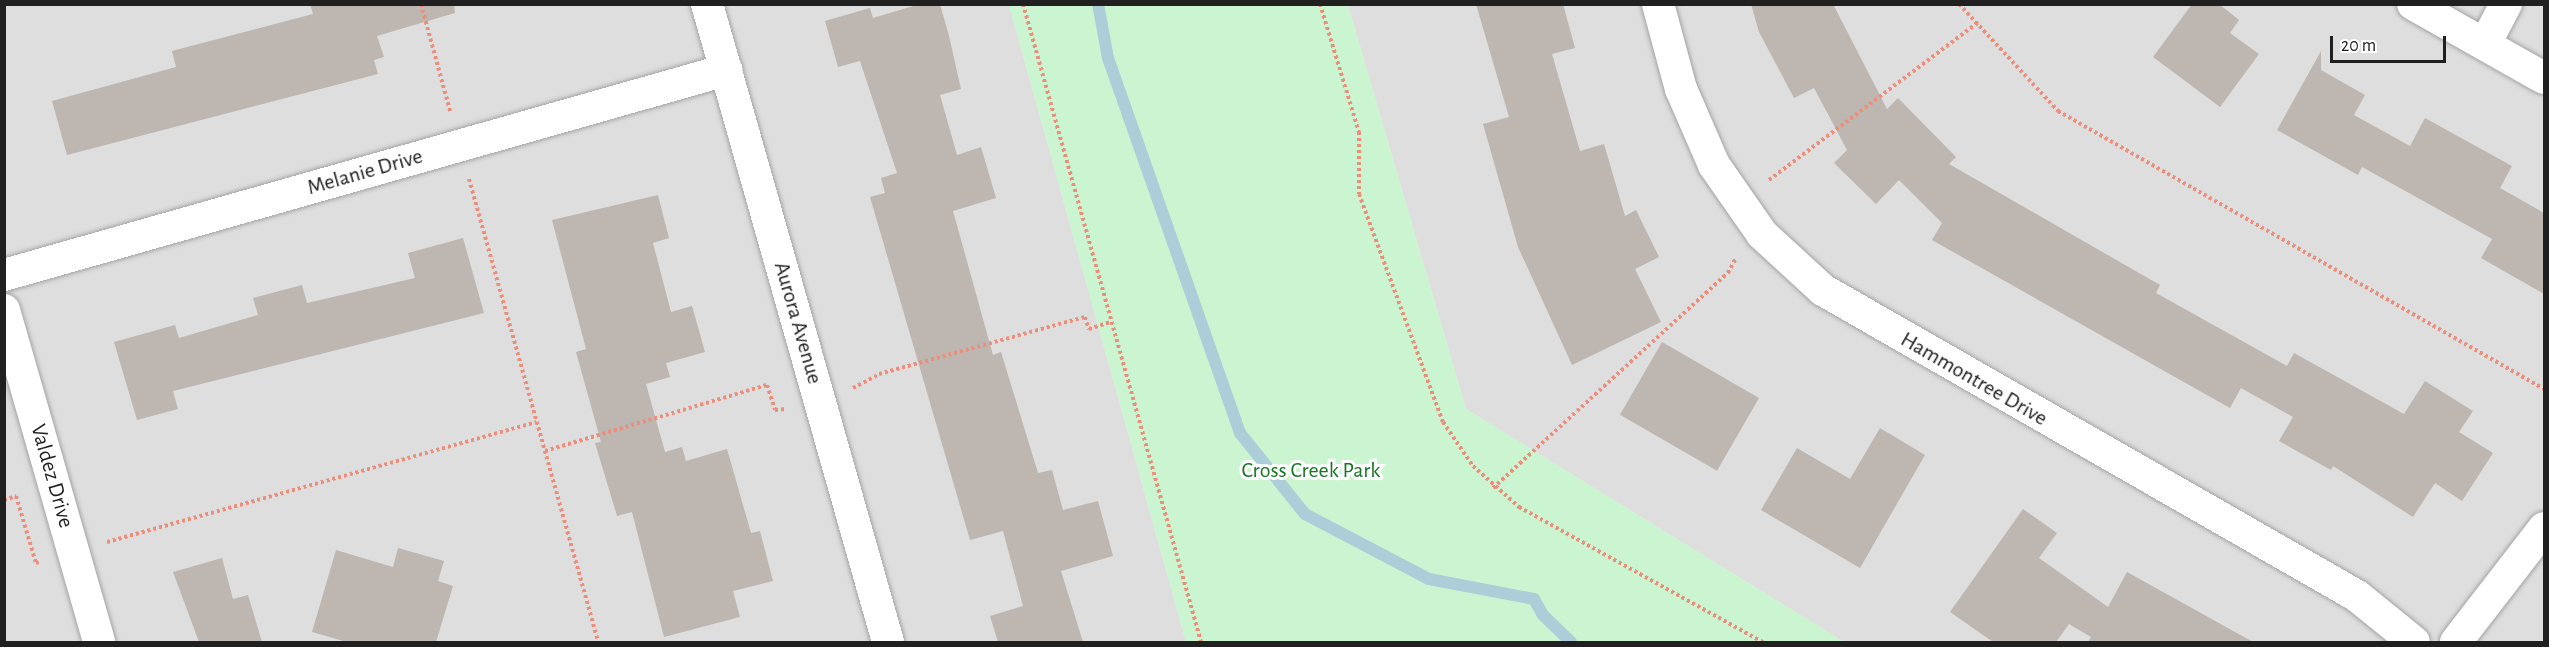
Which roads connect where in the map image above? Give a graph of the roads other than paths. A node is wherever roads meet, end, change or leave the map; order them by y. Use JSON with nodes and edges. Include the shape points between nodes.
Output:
{"nodes":[{"id":1,"x":707,"y":4,"type":"edge"},
{"id":2,"x":1658,"y":4,"type":"edge"},
{"id":3,"x":2413,"y":4,"type":"edge"},
{"id":4,"x":2506,"y":4,"type":"edge"},
{"id":5,"x":2485,"y":44,"type":"junction"},
{"id":6,"x":726,"y":70,"type":"junction"},
{"id":7,"x":2544,"y":78,"type":"edge"},
{"id":8,"x":4,"y":275,"type":"edge"},
{"id":9,"x":4,"y":310,"type":"edge"},
{"id":10,"x":2544,"y":528,"type":"edge"},
{"id":11,"x":99,"y":642,"type":"edge"},
{"id":12,"x":888,"y":642,"type":"edge"},
{"id":13,"x":2414,"y":642,"type":"edge"},
{"id":14,"x":2456,"y":642,"type":"edge"}],
"edges":[{"from":1,"to":6,"type":"street","name":"Aurora Avenue"},
{"from":2,"to":13,"type":"street","name":"Hammontree Drive","via":[[1681,89],[1714,165],[1747,213],[1823,290],[2357,596]]},
{"from":3,"to":5,"type":"street"},
{"from":4,"to":5,"type":"street"},
{"from":5,"to":7,"type":"street"},
{"from":6,"to":8,"type":"street","name":"Melanie Drive"},
{"from":6,"to":12,"type":"street","name":"Aurora Avenue"},
{"from":9,"to":11,"type":"street","name":"Valdez Drive"},
{"from":10,"to":14,"type":"street"}]}
